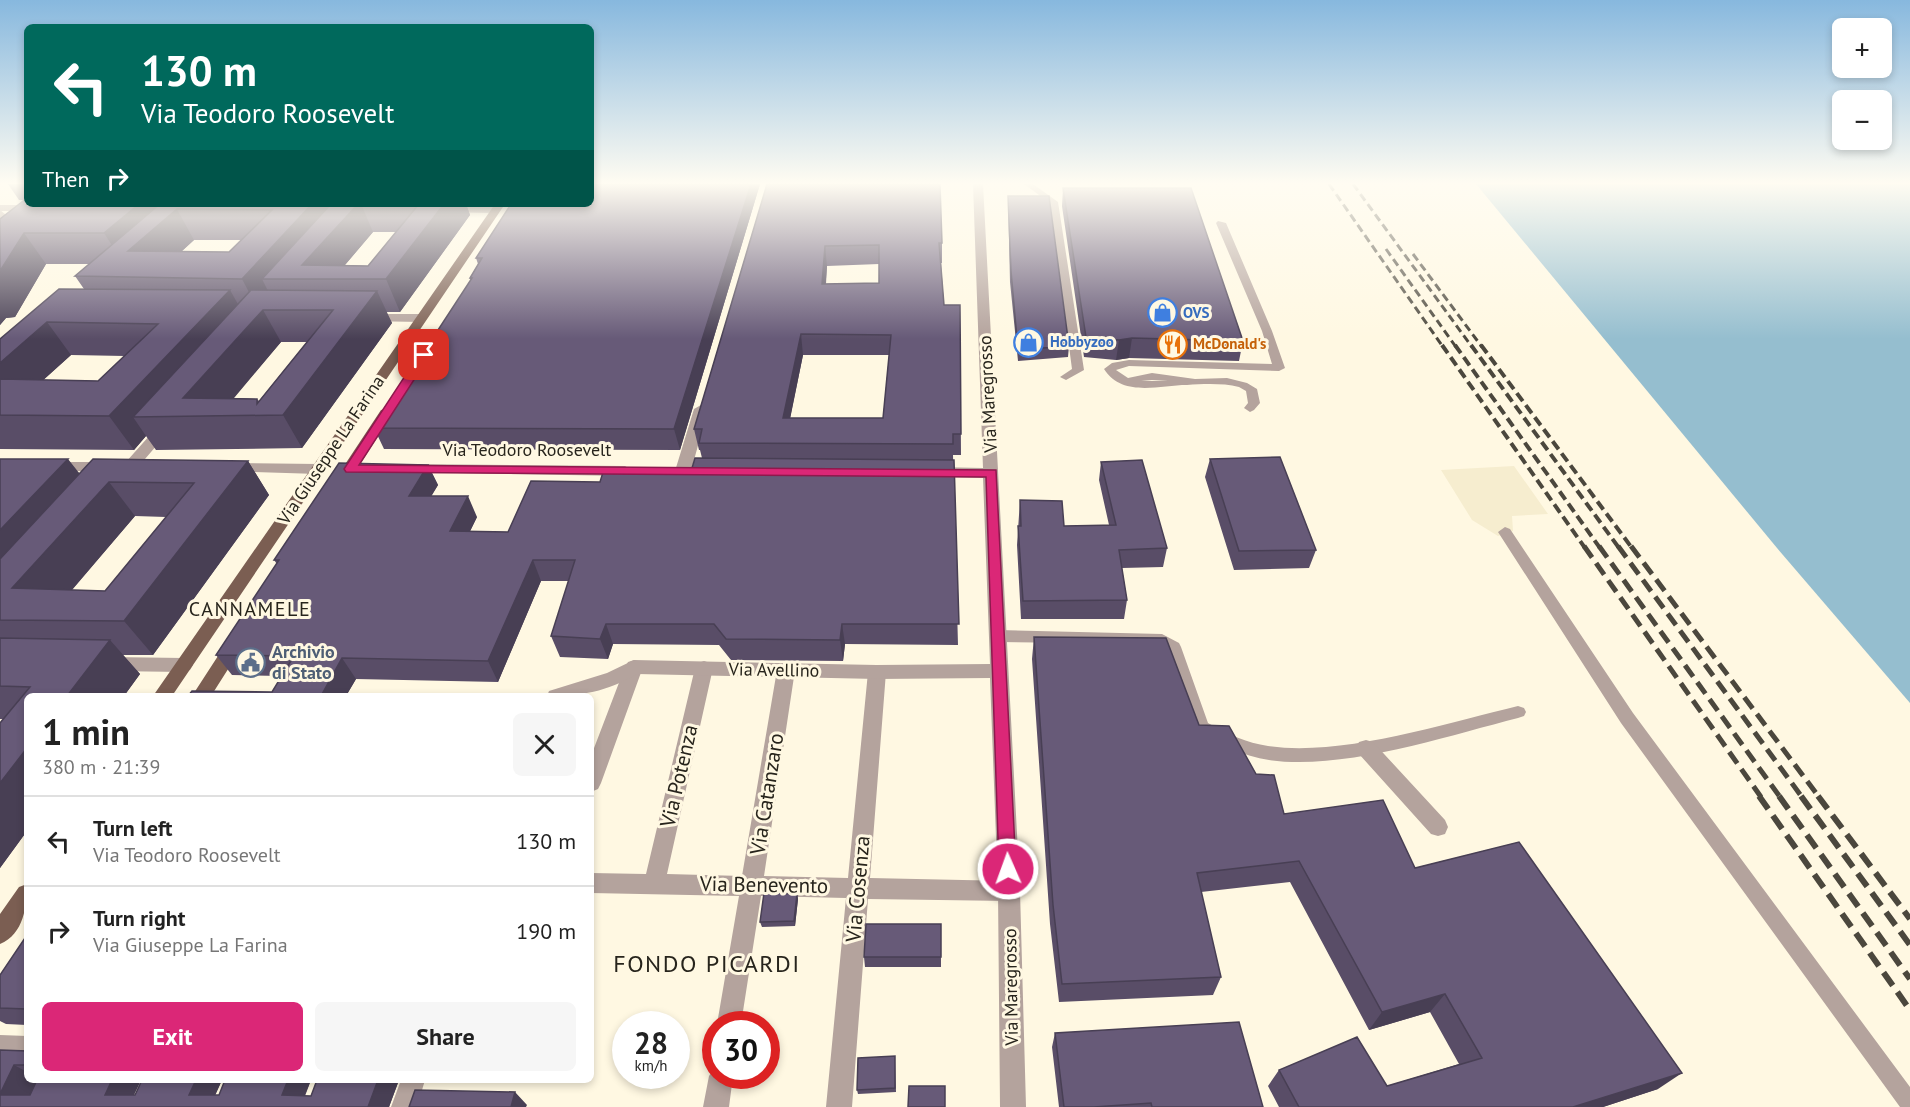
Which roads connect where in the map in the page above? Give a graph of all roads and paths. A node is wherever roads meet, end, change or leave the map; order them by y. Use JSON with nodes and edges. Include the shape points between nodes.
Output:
{"nodes":[{"id":1,"x":478,"y":236,"type":"edge"},
{"id":2,"x":981,"y":236,"type":"edge"},
{"id":3,"x":1059,"y":236,"type":"edge"},
{"id":4,"x":1226,"y":236,"type":"edge"},
{"id":5,"x":351,"y":318,"type":"edge"},
{"id":6,"x":421,"y":318,"type":"junction"},
{"id":7,"x":1066,"y":377,"type":"dead end"},
{"id":8,"x":707,"y":390,"type":"edge"},
{"id":9,"x":395,"y":400,"type":"edge"},
{"id":10,"x":1250,"y":408,"type":"dead end"},
{"id":11,"x":177,"y":414,"type":"edge"},
{"id":12,"x":35,"y":466,"type":"edge"},
{"id":13,"x":129,"y":467,"type":"junction"},
{"id":14,"x":153,"y":467,"type":"edge"},
{"id":15,"x":212,"y":468,"type":"edge"},
{"id":16,"x":318,"y":468,"type":"junction"},
{"id":17,"x":350,"y":469,"type":"junction"},
{"id":18,"x":374,"y":469,"type":"edge"},
{"id":19,"x":398,"y":469,"type":"edge"},
{"id":20,"x":636,"y":471,"type":"edge"},
{"id":21,"x":683,"y":471,"type":"edge"},
{"id":22,"x":916,"y":472,"type":"edge"},
{"id":23,"x":992,"y":473,"type":"junction"},
{"id":24,"x":114,"y":484,"type":"edge"},
{"id":25,"x":331,"y":498,"type":"edge"},
{"id":26,"x":1505,"y":532,"type":"dead end"},
{"id":27,"x":241,"y":635,"type":"edge"},
{"id":28,"x":998,"y":636,"type":"junction"},
{"id":29,"x":91,"y":663,"type":"edge"},
{"id":30,"x":184,"y":665,"type":"junction"},
{"id":31,"x":634,"y":667,"type":"junction"},
{"id":32,"x":704,"y":668,"type":"junction"},
{"id":33,"x":786,"y":670,"type":"junction"},
{"id":34,"x":999,"y":671,"type":"junction"},
{"id":35,"x":877,"y":672,"type":"junction"},
{"id":36,"x":164,"y":693,"type":"edge"},
{"id":37,"x":203,"y":693,"type":"edge"},
{"id":38,"x":567,"y":693,"type":"edge"},
{"id":39,"x":1518,"y":712,"type":"dead end"},
{"id":40,"x":1365,"y":748,"type":"junction"},
{"id":41,"x":594,"y":775,"type":"edge"},
{"id":42,"x":1438,"y":827,"type":"dead end"},
{"id":43,"x":594,"y":883,"type":"edge"},
{"id":44,"x":654,"y":884,"type":"junction"},
{"id":45,"x":752,"y":885,"type":"junction"},
{"id":46,"x":858,"y":886,"type":"junction"},
{"id":47,"x":1009,"y":891,"type":"junction"},
{"id":48,"x":24,"y":898,"type":"edge"},
{"id":49,"x":0,"y":933,"type":"edge"},
{"id":50,"x":731,"y":1011,"type":"edge"},
{"id":51,"x":0,"y":1047,"type":"edge"},
{"id":52,"x":24,"y":1048,"type":"edge"},
{"id":53,"x":412,"y":1083,"type":"edge"},
{"id":54,"x":719,"y":1089,"type":"edge"},
{"id":55,"x":1910,"y":1104,"type":"edge"},
{"id":56,"x":404,"y":1107,"type":"edge"},
{"id":57,"x":716,"y":1107,"type":"edge"},
{"id":58,"x":839,"y":1107,"type":"edge"},
{"id":59,"x":1013,"y":1107,"type":"edge"}],
"edges":[{"from":1,"to":6,"type":"main road","name":"Via Giuseppe La Farina"},
{"from":2,"to":23,"type":"street","name":"Via Maregrosso"},
{"from":3,"to":7,"type":"lane","via":[[1078,370]]},
{"from":4,"to":10,"type":"lane","via":[[1279,368],[1129,363],[1110,369],[1113,376],[1145,385],[1233,381],[1251,389],[1254,403]]},
{"from":5,"to":6,"type":"street"},
{"from":6,"to":16,"type":"main road","name":"Via Giuseppe La Farina"},
{"from":8,"to":21,"type":"street"},
{"from":9,"to":17,"type":"main road","name":"Via Giuseppe La Farina"},
{"from":11,"to":13,"type":"street"},
{"from":12,"to":13,"type":"street"},
{"from":13,"to":14,"type":"street"},
{"from":13,"to":24,"type":"street"},
{"from":15,"to":16,"type":"street"},
{"from":16,"to":30,"type":"main road","name":"Via Giuseppe La Farina"},
{"from":17,"to":18,"type":"street"},
{"from":17,"to":25,"type":"main road","name":"Via Giuseppe La Farina"},
{"from":19,"to":20,"type":"street","name":"Via Teodoro Roosevelt"},
{"from":22,"to":23,"type":"street"},
{"from":23,"to":28,"type":"street","name":"Via Maregrosso"},
{"from":26,"to":55,"type":"lane","via":[[1628,718]]},
{"from":27,"to":37,"type":"main road"},
{"from":28,"to":34,"type":"street","name":"Via Maregrosso"},
{"from":28,"to":40,"type":"lane","via":[[1157,638],[1174,647],[1202,728],[1219,738],[1277,754]]},
{"from":29,"to":30,"type":"street"},
{"from":30,"to":36,"type":"main road","name":"Via Giuseppe La Farina"},
{"from":31,"to":32,"type":"street","name":"Via Avellino"},
{"from":31,"to":38,"type":"street","name":"Via Avellino","via":[[613,679]]},
{"from":31,"to":41,"type":"street"},
{"from":32,"to":33,"type":"street","name":"Via Avellino"},
{"from":32,"to":44,"type":"street","name":"Via Potenza"},
{"from":33,"to":35,"type":"street","name":"Via Avellino"},
{"from":33,"to":45,"type":"street","name":"Via Catanzaro"},
{"from":34,"to":35,"type":"street","name":"Via Avellino"},
{"from":34,"to":47,"type":"street","name":"Via Maregrosso"},
{"from":35,"to":46,"type":"street","name":"Via Cosenza"},
{"from":39,"to":40,"type":"lane"},
{"from":40,"to":42,"type":"street"},
{"from":43,"to":44,"type":"street","name":"Via Benevento"},
{"from":44,"to":45,"type":"street","name":"Via Benevento"},
{"from":45,"to":46,"type":"street","name":"Via Benevento"},
{"from":45,"to":50,"type":"street","name":"Via Catanzaro"},
{"from":46,"to":47,"type":"street","name":"Via Benevento"},
{"from":46,"to":58,"type":"street","name":"Via Cosenza"},
{"from":47,"to":59,"type":"street","name":"Via Maregrosso"},
{"from":48,"to":49,"type":"main road"},
{"from":51,"to":52,"type":"street"},
{"from":53,"to":56,"type":"street"},
{"from":54,"to":57,"type":"street"}]}
